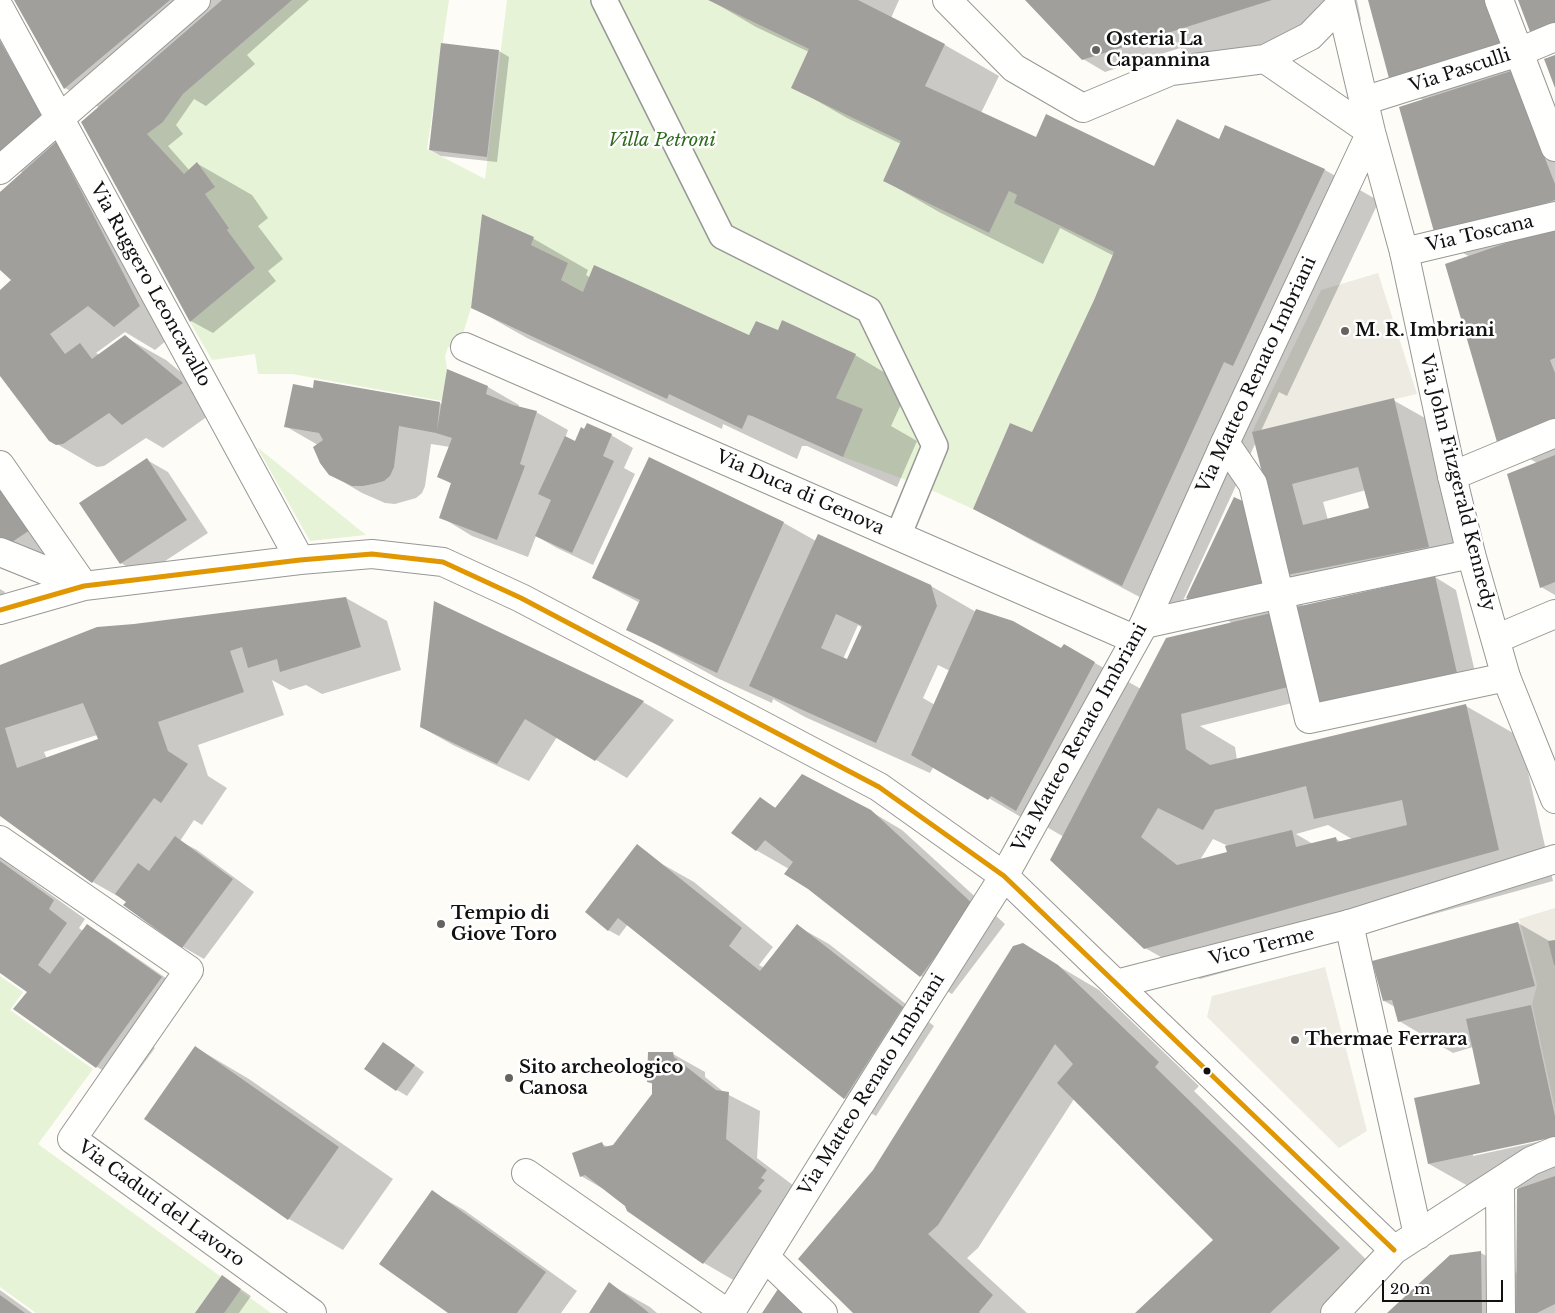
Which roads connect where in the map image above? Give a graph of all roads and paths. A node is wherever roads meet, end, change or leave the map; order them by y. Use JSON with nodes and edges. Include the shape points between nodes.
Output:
{"nodes":[{"id":1,"x":196,"y":0,"type":"edge"},
{"id":2,"x":604,"y":0,"type":"edge"},
{"id":3,"x":947,"y":0,"type":"edge"},
{"id":4,"x":1499,"y":0,"type":"edge"},
{"id":5,"x":1341,"y":2,"type":"edge"},
{"id":6,"x":0,"y":9,"type":"edge"},
{"id":7,"x":1555,"y":38,"type":"edge"},
{"id":8,"x":1519,"y":52,"type":"junction"},
{"id":9,"x":1265,"y":59,"type":"junction"},
{"id":10,"x":1364,"y":101,"type":"junction"},
{"id":11,"x":60,"y":119,"type":"junction"},
{"id":12,"x":1370,"y":132,"type":"junction"},
{"id":13,"x":1555,"y":147,"type":"edge"},
{"id":14,"x":0,"y":170,"type":"edge"},
{"id":15,"x":1555,"y":216,"type":"edge"},
{"id":16,"x":1404,"y":252,"type":"junction"},
{"id":17,"x":465,"y":348,"type":"dead end"},
{"id":18,"x":1555,"y":433,"type":"edge"},
{"id":19,"x":1225,"y":443,"type":"junction"},
{"id":20,"x":0,"y":465,"type":"edge"},
{"id":21,"x":1452,"y":476,"type":"junction"},
{"id":22,"x":898,"y":536,"type":"junction"},
{"id":23,"x":0,"y":552,"type":"edge"},
{"id":24,"x":1471,"y":554,"type":"junction"},
{"id":25,"x":300,"y":560,"type":"junction"},
{"id":26,"x":84,"y":586,"type":"junction"},
{"id":27,"x":1280,"y":594,"type":"junction"},
{"id":28,"x":0,"y":610,"type":"edge"},
{"id":29,"x":1555,"y":614,"type":"edge"},
{"id":30,"x":1139,"y":631,"type":"junction"},
{"id":31,"x":1496,"y":639,"type":"junction"},
{"id":32,"x":1506,"y":677,"type":"junction"},
{"id":33,"x":1555,"y":799,"type":"edge"},
{"id":34,"x":0,"y":840,"type":"edge"},
{"id":35,"x":1555,"y":858,"type":"edge"},
{"id":36,"x":1004,"y":876,"type":"junction"},
{"id":37,"x":1349,"y":924,"type":"junction"},
{"id":38,"x":1116,"y":984,"type":"junction"},
{"id":39,"x":1555,"y":1151,"type":"edge"},
{"id":40,"x":526,"y":1173,"type":"dead end"},
{"id":41,"x":1500,"y":1182,"type":"junction"},
{"id":42,"x":1418,"y":1234,"type":"junction"},
{"id":43,"x":1394,"y":1250,"type":"junction"},
{"id":44,"x":765,"y":1257,"type":"junction"},
{"id":45,"x":312,"y":1313,"type":"edge"},
{"id":46,"x":728,"y":1313,"type":"edge"},
{"id":47,"x":823,"y":1313,"type":"edge"},
{"id":48,"x":1335,"y":1313,"type":"edge"},
{"id":49,"x":1501,"y":1313,"type":"edge"}],
"edges":[{"from":1,"to":11,"type":"street"},
{"from":2,"to":22,"type":"street","via":[[722,236],[869,310],[935,446]]},
{"from":3,"to":9,"type":"street","via":[[1014,68],[1083,108],[1171,70]]},
{"from":4,"to":8,"type":"street"},
{"from":5,"to":9,"type":"street","via":[[1310,36]]},
{"from":5,"to":10,"type":"street","name":"Via John Fitzgerald Kennedy"},
{"from":6,"to":11,"type":"street","name":"Via Ruggero Leoncavallo"},
{"from":7,"to":8,"type":"street","name":"Via Pasculli"},
{"from":8,"to":10,"type":"street","name":"Via Pasculli"},
{"from":8,"to":13,"type":"street"},
{"from":9,"to":12,"type":"street"},
{"from":10,"to":12,"type":"street","name":"Via John Fitzgerald Kennedy"},
{"from":11,"to":14,"type":"street"},
{"from":11,"to":25,"type":"street","name":"Via Ruggero Leoncavallo"},
{"from":12,"to":16,"type":"street","name":"Via John Fitzgerald Kennedy"},
{"from":12,"to":19,"type":"street","name":"Via Matteo Renato Imbriani"},
{"from":15,"to":16,"type":"street","name":"Via Toscana"},
{"from":16,"to":21,"type":"street","name":"Via John Fitzgerald Kennedy"},
{"from":17,"to":22,"type":"street","name":"Via Duca di Genova"},
{"from":18,"to":21,"type":"street"},
{"from":19,"to":27,"type":"street","via":[[1253,484]]},
{"from":19,"to":30,"type":"street","name":"Via Matteo Renato Imbriani"},
{"from":20,"to":26,"type":"street"},
{"from":21,"to":24,"type":"street","name":"Via John Fitzgerald Kennedy"},
{"from":22,"to":30,"type":"street","name":"Via Duca di Genova"},
{"from":23,"to":26,"type":"street"},
{"from":24,"to":27,"type":"street"},
{"from":24,"to":31,"type":"street","name":"Via John Fitzgerald Kennedy"},
{"from":25,"to":26,"type":"street"},
{"from":25,"to":36,"type":"street","via":[[372,554],[443,562],[529,603],[879,787]]},
{"from":26,"to":28,"type":"street"},
{"from":27,"to":30,"type":"street"},
{"from":27,"to":32,"type":"street","via":[[1308,720]]},
{"from":29,"to":31,"type":"street"},
{"from":30,"to":36,"type":"street","name":"Via Matteo Renato Imbriani"},
{"from":31,"to":32,"type":"street","name":"Via John Fitzgerald Kennedy"},
{"from":32,"to":33,"type":"street","name":"Via John Fitzgerald Kennedy"},
{"from":34,"to":45,"type":"street","name":"Via Caduti del Lavoro","via":[[189,970],[72,1139]]},
{"from":35,"to":37,"type":"street","name":"Vico Terme"},
{"from":36,"to":38,"type":"street"},
{"from":36,"to":44,"type":"street","name":"Via Matteo Renato Imbriani"},
{"from":37,"to":38,"type":"street","name":"Vico Terme"},
{"from":37,"to":42,"type":"street"},
{"from":38,"to":43,"type":"street"},
{"from":39,"to":41,"type":"street","via":[[1531,1161]]},
{"from":40,"to":46,"type":"street"},
{"from":41,"to":42,"type":"street"},
{"from":41,"to":49,"type":"street"},
{"from":42,"to":43,"type":"street"},
{"from":43,"to":48,"type":"street"},
{"from":44,"to":46,"type":"street","name":"Via Matteo Renato Imbriani"},
{"from":44,"to":47,"type":"street"}]}
